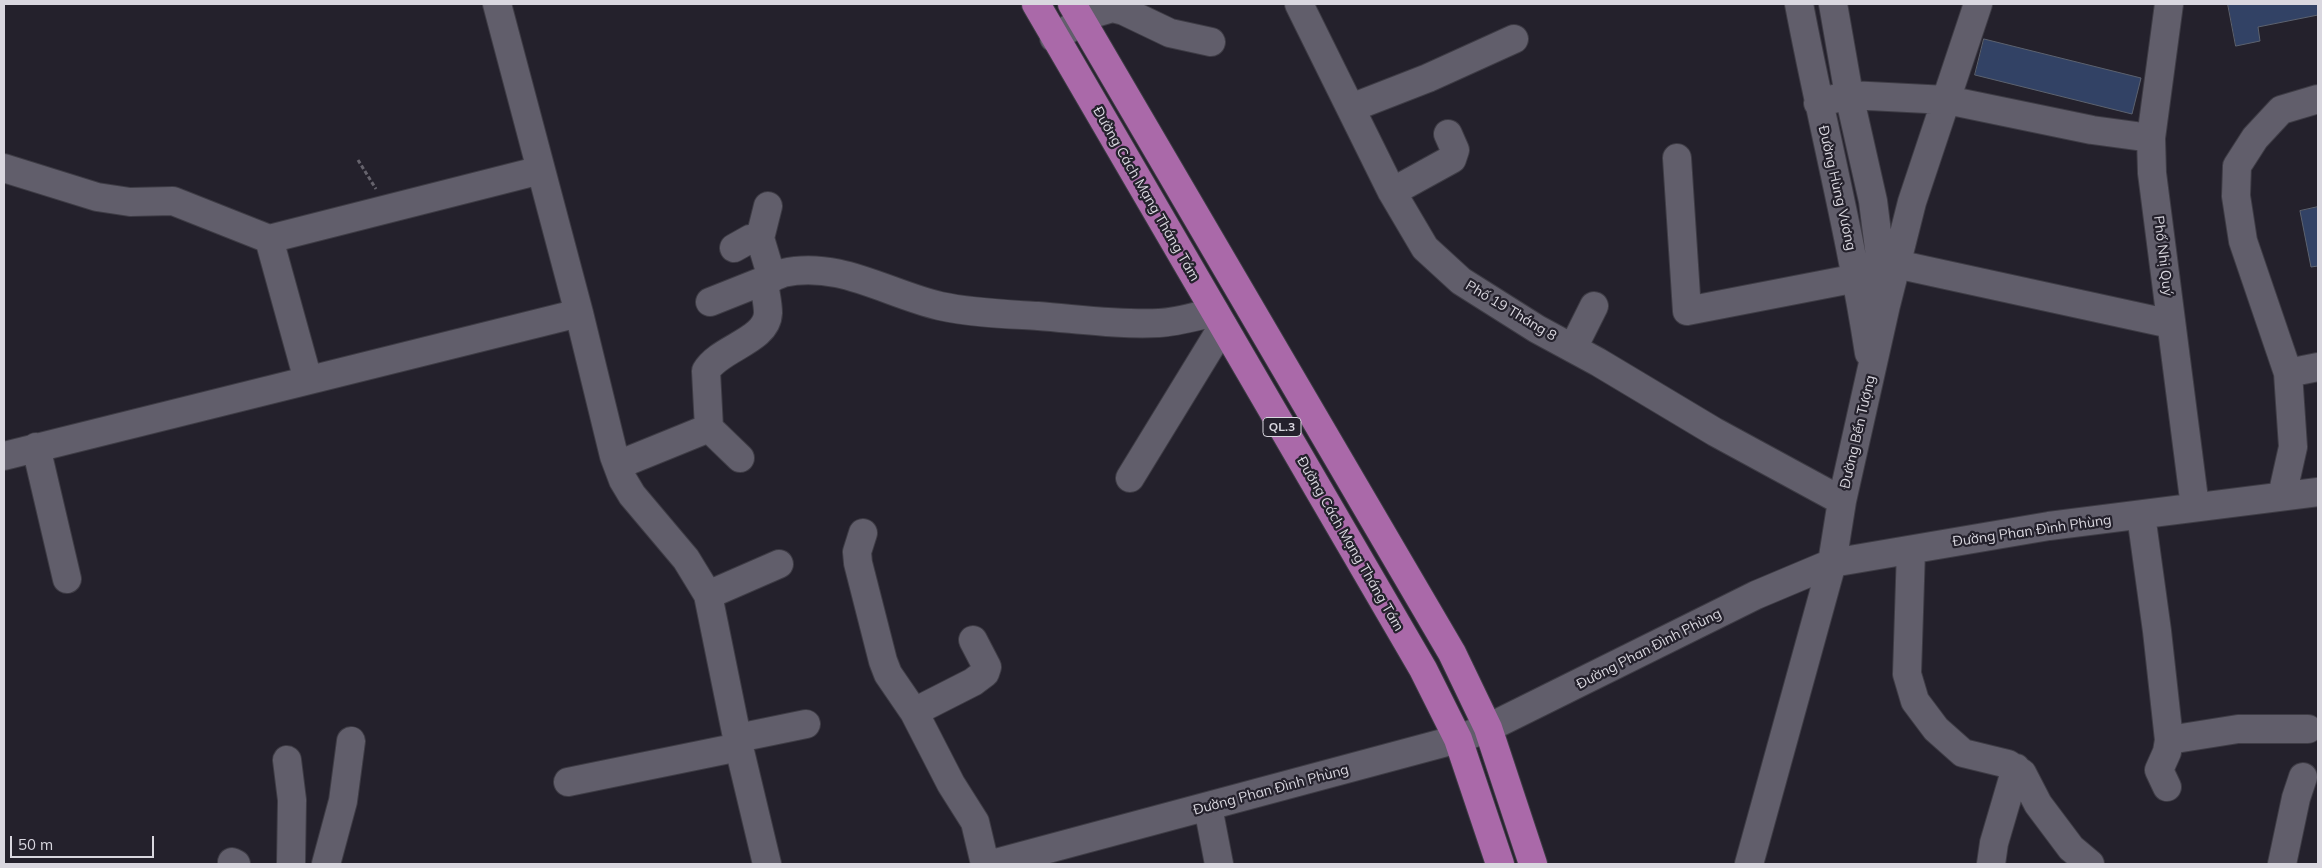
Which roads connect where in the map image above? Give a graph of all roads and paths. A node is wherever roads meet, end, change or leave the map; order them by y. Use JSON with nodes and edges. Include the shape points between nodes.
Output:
{"nodes":[{"id":1,"x":497,"y":4,"type":"edge"},
{"id":2,"x":1036,"y":4,"type":"edge"},
{"id":3,"x":1299,"y":4,"type":"edge"},
{"id":4,"x":1799,"y":4,"type":"edge"},
{"id":5,"x":1833,"y":4,"type":"edge"},
{"id":6,"x":1978,"y":4,"type":"edge"},
{"id":7,"x":2169,"y":4,"type":"edge"},
{"id":8,"x":1078,"y":12,"type":"edge"},
{"id":9,"x":1054,"y":38,"type":"junction"},
{"id":10,"x":1514,"y":39,"type":"dead end"},
{"id":11,"x":1211,"y":42,"type":"dead end"},
{"id":12,"x":1849,"y":95,"type":"junction"},
{"id":13,"x":2318,"y":99,"type":"edge"},
{"id":14,"x":1947,"y":100,"type":"junction"},
{"id":15,"x":1818,"y":103,"type":"junction"},
{"id":16,"x":1351,"y":108,"type":"junction"},
{"id":17,"x":1448,"y":134,"type":"dead end"},
{"id":18,"x":2151,"y":138,"type":"junction"},
{"id":19,"x":1677,"y":158,"type":"dead end"},
{"id":20,"x":358,"y":160,"type":"dead end"},
{"id":21,"x":4,"y":168,"type":"edge"},
{"id":22,"x":541,"y":170,"type":"junction"},
{"id":23,"x":1392,"y":192,"type":"junction"},
{"id":24,"x":768,"y":206,"type":"dead end"},
{"id":25,"x":389,"y":209,"type":"junction"},
{"id":26,"x":760,"y":238,"type":"junction"},
{"id":27,"x":269,"y":239,"type":"junction"},
{"id":28,"x":734,"y":248,"type":"dead end"},
{"id":29,"x":1896,"y":264,"type":"junction"},
{"id":30,"x":1858,"y":278,"type":"junction"},
{"id":31,"x":768,"y":280,"type":"junction"},
{"id":32,"x":710,"y":302,"type":"dead end"},
{"id":33,"x":1886,"y":305,"type":"junction"},
{"id":34,"x":1594,"y":306,"type":"dead end"},
{"id":35,"x":579,"y":313,"type":"junction"},
{"id":36,"x":1219,"y":319,"type":"junction"},
{"id":37,"x":2171,"y":324,"type":"junction"},
{"id":38,"x":1573,"y":348,"type":"junction"},
{"id":39,"x":2318,"y":367,"type":"edge"},
{"id":40,"x":1872,"y":372,"type":"junction"},
{"id":41,"x":2288,"y":373,"type":"junction"},
{"id":42,"x":308,"y":380,"type":"junction"},
{"id":43,"x":710,"y":428,"type":"junction"},
{"id":44,"x":36,"y":447,"type":"junction"},
{"id":45,"x":4,"y":456,"type":"edge"},
{"id":46,"x":740,"y":458,"type":"dead end"},
{"id":47,"x":618,"y":465,"type":"junction"},
{"id":48,"x":1130,"y":478,"type":"dead end"},
{"id":49,"x":2318,"y":492,"type":"edge"},
{"id":50,"x":2282,"y":496,"type":"junction"},
{"id":51,"x":1842,"y":501,"type":"junction"},
{"id":52,"x":2195,"y":507,"type":"junction"},
{"id":53,"x":2141,"y":515,"type":"junction"},
{"id":54,"x":863,"y":533,"type":"dead end"},
{"id":55,"x":1911,"y":550,"type":"junction"},
{"id":56,"x":1832,"y":563,"type":"junction"},
{"id":57,"x":779,"y":564,"type":"dead end"},
{"id":58,"x":68,"y":580,"type":"dead end"},
{"id":59,"x":708,"y":595,"type":"junction"},
{"id":60,"x":973,"y":640,"type":"dead end"},
{"id":61,"x":914,"y":712,"type":"junction"},
{"id":62,"x":806,"y":724,"type":"dead end"},
{"id":63,"x":1488,"y":728,"type":"junction"},
{"id":64,"x":2308,"y":729,"type":"dead end"},
{"id":65,"x":1458,"y":739,"type":"junction"},
{"id":66,"x":2169,"y":740,"type":"junction"},
{"id":67,"x":351,"y":741,"type":"dead end"},
{"id":68,"x":738,"y":743,"type":"junction"},
{"id":69,"x":287,"y":760,"type":"dead end"},
{"id":70,"x":2016,"y":768,"type":"junction"},
{"id":71,"x":2303,"y":777,"type":"dead end"},
{"id":72,"x":568,"y":782,"type":"dead end"},
{"id":73,"x":2167,"y":787,"type":"dead end"},
{"id":74,"x":1208,"y":808,"type":"junction"},
{"id":75,"x":290,"y":864,"type":"edge"},
{"id":76,"x":326,"y":864,"type":"edge"},
{"id":77,"x":767,"y":864,"type":"edge"},
{"id":78,"x":985,"y":864,"type":"edge"},
{"id":79,"x":992,"y":864,"type":"edge"},
{"id":80,"x":1220,"y":864,"type":"edge"},
{"id":81,"x":1500,"y":864,"type":"edge"},
{"id":82,"x":1533,"y":864,"type":"edge"},
{"id":83,"x":1749,"y":864,"type":"edge"},
{"id":84,"x":1991,"y":864,"type":"edge"},
{"id":85,"x":2090,"y":864,"type":"edge"},
{"id":86,"x":2282,"y":864,"type":"edge"}],
"edges":[{"from":1,"to":22,"type":"street"},
{"from":2,"to":9,"type":"highway","name":"Đường Cách Mạng Tháng Tám","number":"QL.3"},
{"from":3,"to":16,"type":"street","name":"Phố 19 Tháng 8"},
{"from":4,"to":15,"type":"street","name":"Đường Hùng Vương"},
{"from":5,"to":12,"type":"street","name":"Đường Hùng Vương"},
{"from":6,"to":14,"type":"street","name":"Đường Bến Tượng"},
{"from":7,"to":18,"type":"street","name":"Phố Nhị Quý"},
{"from":8,"to":9,"type":"street"},
{"from":8,"to":11,"type":"street","via":[[1095,13],[1112,8],[1170,32]]},
{"from":8,"to":63,"type":"highway","number":"QL.3","via":[[1452,653]]},
{"from":9,"to":36,"type":"highway","name":"Đường Cách Mạng Tháng Tám","number":"QL.3"},
{"from":10,"to":16,"type":"street"},
{"from":12,"to":14,"type":"street"},
{"from":12,"to":15,"type":"street"},
{"from":12,"to":33,"type":"street","name":"Đường Hùng Vương","via":[[1873,201]]},
{"from":13,"to":41,"type":"street","via":[[2281,110],[2255,138],[2237,166],[2236,196],[2243,241]]},
{"from":14,"to":18,"type":"street","via":[[2092,130]]},
{"from":14,"to":29,"type":"street","name":"Đường Bến Tượng","via":[[1912,202]]},
{"from":15,"to":30,"type":"street","name":"Đường Hùng Vương"},
{"from":16,"to":23,"type":"street","name":"Phố 19 Tháng 8"},
{"from":17,"to":23,"type":"street","via":[[1455,150],[1452,159]]},
{"from":18,"to":37,"type":"street","name":"Phố Nhị Quý","via":[[2152,173]]},
{"from":19,"to":30,"type":"street","via":[[1687,311]]},
{"from":20,"to":25,"type":"path"},
{"from":21,"to":27,"type":"street","via":[[96,197],[130,202],[173,201]]},
{"from":22,"to":25,"type":"street"},
{"from":22,"to":35,"type":"street"},
{"from":23,"to":38,"type":"street","name":"Phố 19 Tháng 8","via":[[1425,248],[1461,281]]},
{"from":24,"to":26,"type":"street"},
{"from":25,"to":27,"type":"street"},
{"from":26,"to":28,"type":"street","via":[[750,239]]},
{"from":26,"to":31,"type":"street"},
{"from":27,"to":42,"type":"street"},
{"from":29,"to":33,"type":"street","name":"Đường Bến Tượng"},
{"from":29,"to":37,"type":"street"},
{"from":30,"to":40,"type":"street","name":"Đường Hùng Vương"},
{"from":31,"to":32,"type":"street"},
{"from":31,"to":36,"type":"street","via":[[795,270],[825,271],[940,306],[1161,323]]},
{"from":31,"to":43,"type":"street","via":[[768,315],[763,328],[723,354],[706,371]]},
{"from":33,"to":40,"type":"street","name":"Đường Bến Tượng"},
{"from":34,"to":38,"type":"street"},
{"from":35,"to":42,"type":"street"},
{"from":35,"to":47,"type":"street"},
{"from":36,"to":48,"type":"street"},
{"from":36,"to":65,"type":"highway","name":"Đường Cách Mạng Tháng Tám","number":"QL.3","via":[[1424,669]]},
{"from":37,"to":52,"type":"street","name":"Phố Nhị Quý"},
{"from":38,"to":51,"type":"street","name":"Phố 19 Tháng 8","via":[[1715,432]]},
{"from":39,"to":41,"type":"street"},
{"from":40,"to":51,"type":"street","name":"Đường Bến Tượng"},
{"from":41,"to":50,"type":"street","via":[[2292,448]]},
{"from":42,"to":44,"type":"street"},
{"from":43,"to":46,"type":"street"},
{"from":43,"to":47,"type":"street"},
{"from":44,"to":45,"type":"street"},
{"from":44,"to":58,"type":"street"},
{"from":47,"to":59,"type":"street","via":[[632,495],[686,559]]},
{"from":49,"to":50,"type":"street","name":"Đường Phan Đình Phùng"},
{"from":50,"to":52,"type":"street","name":"Đường Phan Đình Phùng"},
{"from":51,"to":56,"type":"street","name":"Đường Bến Tượng"},
{"from":52,"to":53,"type":"street","name":"Đường Phan Đình Phùng"},
{"from":53,"to":55,"type":"street","name":"Đường Phan Đình Phùng","via":[[2049,526]]},
{"from":53,"to":66,"type":"street"},
{"from":54,"to":61,"type":"street","via":[[857,552],[858,564],[877,639],[888,674]]},
{"from":55,"to":56,"type":"street","name":"Đường Phan Đình Phùng"},
{"from":55,"to":70,"type":"street","via":[[1908,674],[1915,701],[1936,729],[1963,753]]},
{"from":56,"to":63,"type":"street","name":"Đường Phan Đình Phùng","via":[[1756,595]]},
{"from":56,"to":83,"type":"street","name":"Đường Bến Tượng"},
{"from":57,"to":59,"type":"street"},
{"from":59,"to":68,"type":"street"},
{"from":60,"to":61,"type":"street","via":[[987,667],[985,672]]},
{"from":61,"to":78,"type":"street","via":[[951,784],[975,822]]},
{"from":62,"to":68,"type":"street"},
{"from":63,"to":65,"type":"street","name":"Đường Phan Đình Phùng"},
{"from":63,"to":82,"type":"highway","number":"QL.3"},
{"from":64,"to":66,"type":"street","via":[[2238,729]]},
{"from":65,"to":74,"type":"street","name":"Đường Phan Đình Phùng"},
{"from":65,"to":81,"type":"highway","name":"Đường Cách Mạng Tháng Tám","number":"QL.3"},
{"from":66,"to":73,"type":"street","via":[[2159,770]]},
{"from":67,"to":76,"type":"street","via":[[343,801]]},
{"from":68,"to":72,"type":"street"},
{"from":68,"to":77,"type":"street"},
{"from":69,"to":75,"type":"street","via":[[292,800]]},
{"from":70,"to":84,"type":"street"},
{"from":70,"to":85,"type":"street","via":[[2071,848]]},
{"from":71,"to":86,"type":"street"},
{"from":74,"to":79,"type":"street","name":"Đường Phan Đình Phùng"},
{"from":74,"to":80,"type":"street"}]}
